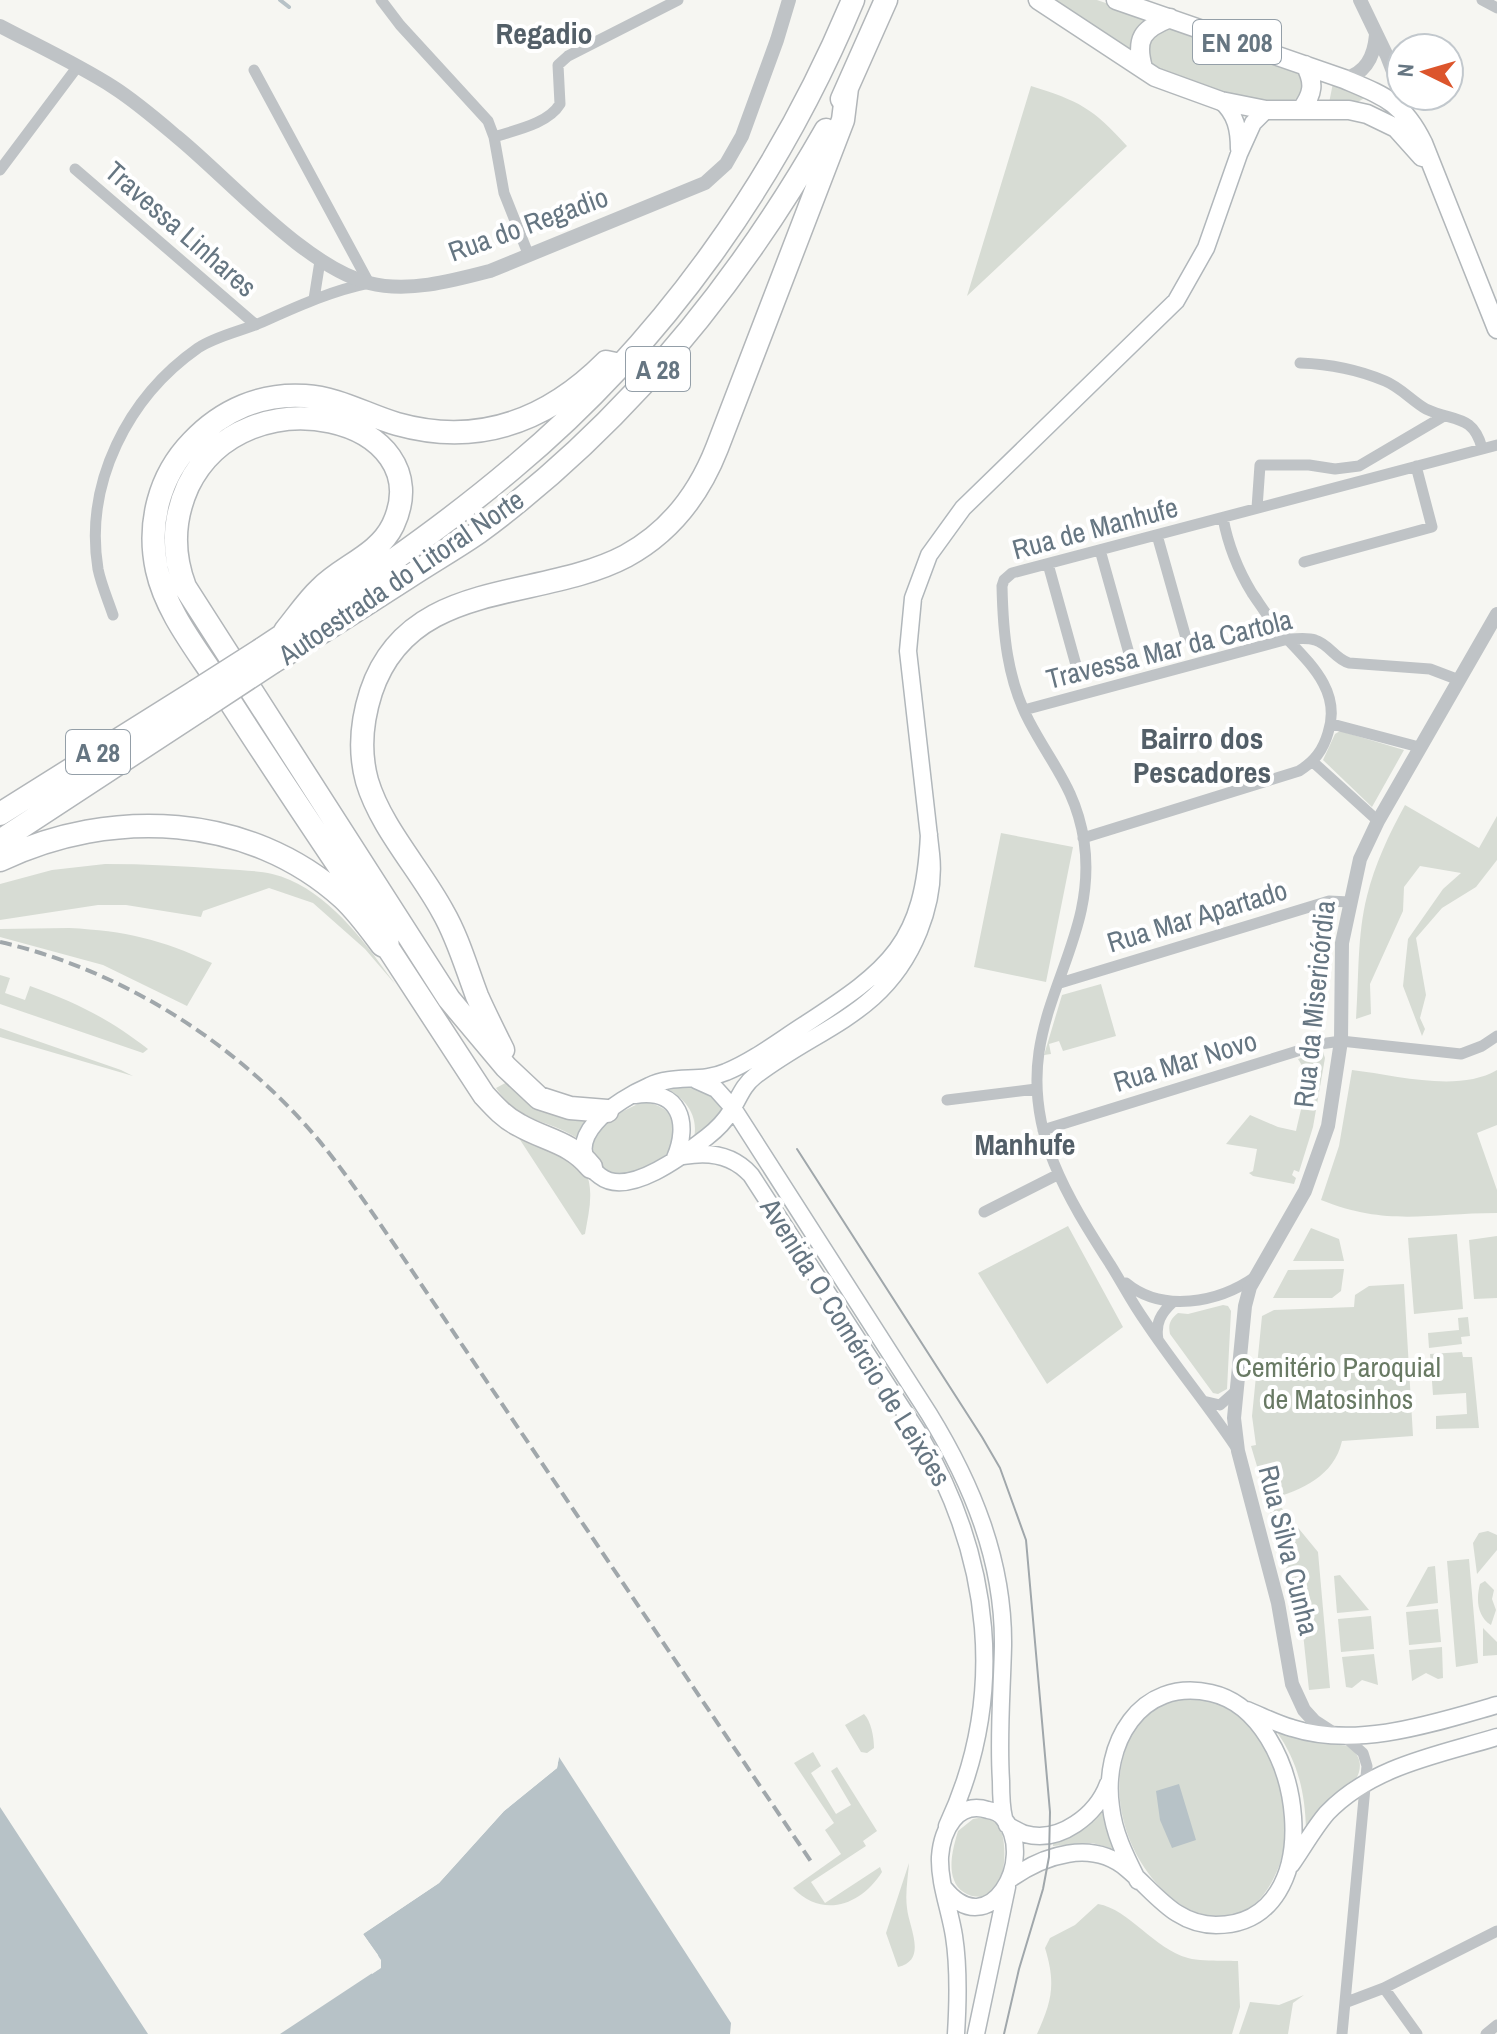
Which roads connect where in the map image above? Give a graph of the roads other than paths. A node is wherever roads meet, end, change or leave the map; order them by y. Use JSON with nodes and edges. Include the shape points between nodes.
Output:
{"nodes":[{"id":1,"x":381,"y":0,"type":"edge"},
{"id":2,"x":678,"y":0,"type":"edge"},
{"id":3,"x":789,"y":0,"type":"edge"},
{"id":4,"x":853,"y":0,"type":"edge"},
{"id":5,"x":886,"y":0,"type":"edge"},
{"id":6,"x":1038,"y":0,"type":"edge"},
{"id":7,"x":1116,"y":0,"type":"edge"},
{"id":8,"x":1360,"y":0,"type":"edge"},
{"id":9,"x":1482,"y":0,"type":"edge"},
{"id":10,"x":1497,"y":8,"type":"edge"},
{"id":11,"x":1170,"y":18,"type":"junction"},
{"id":12,"x":0,"y":26,"type":"edge"},
{"id":13,"x":1376,"y":35,"type":"junction"},
{"id":14,"x":1385,"y":52,"type":"edge"},
{"id":15,"x":1305,"y":65,"type":"junction"},
{"id":16,"x":78,"y":66,"type":"junction"},
{"id":17,"x":1143,"y":68,"type":"junction"},
{"id":18,"x":254,"y":70,"type":"dead end"},
{"id":19,"x":1385,"y":74,"type":"edge"},
{"id":20,"x":1344,"y":79,"type":"junction"},
{"id":21,"x":847,"y":88,"type":"junction"},
{"id":22,"x":1377,"y":93,"type":"junction"},
{"id":23,"x":1221,"y":101,"type":"junction"},
{"id":24,"x":1266,"y":110,"type":"junction"},
{"id":25,"x":1301,"y":110,"type":"junction"},
{"id":26,"x":1349,"y":110,"type":"junction"},
{"id":27,"x":1409,"y":112,"type":"edge"},
{"id":28,"x":1412,"y":120,"type":"junction"},
{"id":29,"x":494,"y":137,"type":"junction"},
{"id":30,"x":1239,"y":154,"type":"junction"},
{"id":31,"x":75,"y":169,"type":"dead end"},
{"id":32,"x":0,"y":170,"type":"edge"},
{"id":33,"x":1435,"y":175,"type":"junction"},
{"id":34,"x":529,"y":256,"type":"junction"},
{"id":35,"x":320,"y":261,"type":"junction"},
{"id":36,"x":369,"y":283,"type":"junction"},
{"id":37,"x":314,"y":299,"type":"junction"},
{"id":38,"x":256,"y":325,"type":"junction"},
{"id":39,"x":1497,"y":329,"type":"edge"},
{"id":40,"x":1300,"y":363,"type":"dead end"},
{"id":41,"x":620,"y":365,"type":"junction"},
{"id":42,"x":1444,"y":416,"type":"junction"},
{"id":43,"x":1497,"y":445,"type":"edge"},
{"id":44,"x":1482,"y":448,"type":"junction"},
{"id":45,"x":1416,"y":466,"type":"junction"},
{"id":46,"x":1257,"y":508,"type":"junction"},
{"id":47,"x":1223,"y":518,"type":"junction"},
{"id":48,"x":1157,"y":535,"type":"junction"},
{"id":49,"x":1100,"y":550,"type":"junction"},
{"id":50,"x":1304,"y":562,"type":"dead end"},
{"id":51,"x":1048,"y":564,"type":"junction"},
{"id":52,"x":1497,"y":614,"type":"edge"},
{"id":53,"x":113,"y":615,"type":"dead end"},
{"id":54,"x":285,"y":631,"type":"junction"},
{"id":55,"x":1186,"y":638,"type":"dead end"},
{"id":56,"x":1288,"y":639,"type":"junction"},
{"id":57,"x":268,"y":655,"type":"junction"},
{"id":58,"x":1130,"y":657,"type":"dead end"},
{"id":59,"x":1076,"y":665,"type":"dead end"},
{"id":60,"x":1459,"y":680,"type":"junction"},
{"id":61,"x":199,"y":699,"type":"junction"},
{"id":62,"x":1024,"y":710,"type":"junction"},
{"id":63,"x":1332,"y":724,"type":"junction"},
{"id":64,"x":1419,"y":747,"type":"junction"},
{"id":65,"x":1313,"y":762,"type":"junction"},
{"id":66,"x":0,"y":814,"type":"edge"},
{"id":67,"x":1378,"y":821,"type":"junction"},
{"id":68,"x":929,"y":834,"type":"junction"},
{"id":69,"x":1083,"y":838,"type":"junction"},
{"id":70,"x":0,"y":841,"type":"edge"},
{"id":71,"x":0,"y":860,"type":"edge"},
{"id":72,"x":1349,"y":902,"type":"junction"},
{"id":73,"x":388,"y":948,"type":"junction"},
{"id":74,"x":1060,"y":983,"type":"junction"},
{"id":75,"x":1497,"y":1036,"type":"edge"},
{"id":76,"x":1341,"y":1041,"type":"junction"},
{"id":77,"x":506,"y":1067,"type":"junction"},
{"id":78,"x":690,"y":1079,"type":"junction"},
{"id":79,"x":1036,"y":1089,"type":"junction"},
{"id":80,"x":741,"y":1091,"type":"junction"},
{"id":81,"x":627,"y":1097,"type":"junction"},
{"id":82,"x":947,"y":1100,"type":"dead end"},
{"id":83,"x":733,"y":1108,"type":"junction"},
{"id":84,"x":607,"y":1111,"type":"junction"},
{"id":85,"x":1043,"y":1130,"type":"junction"},
{"id":86,"x":747,"y":1131,"type":"junction"},
{"id":87,"x":675,"y":1158,"type":"junction"},
{"id":88,"x":591,"y":1167,"type":"junction"},
{"id":89,"x":1057,"y":1175,"type":"junction"},
{"id":90,"x":984,"y":1212,"type":"dead end"},
{"id":91,"x":1117,"y":1274,"type":"junction"},
{"id":92,"x":1257,"y":1276,"type":"junction"},
{"id":93,"x":1173,"y":1302,"type":"junction"},
{"id":94,"x":1158,"y":1340,"type":"junction"},
{"id":95,"x":1237,"y":1390,"type":"junction"},
{"id":96,"x":1202,"y":1401,"type":"junction"},
{"id":97,"x":1238,"y":1451,"type":"junction"},
{"id":98,"x":1288,"y":1662,"type":"junction"},
{"id":99,"x":1497,"y":1705,"type":"edge"},
{"id":100,"x":1245,"y":1709,"type":"junction"},
{"id":101,"x":1295,"y":1730,"type":"junction"},
{"id":102,"x":1338,"y":1735,"type":"junction"},
{"id":103,"x":1497,"y":1737,"type":"edge"},
{"id":104,"x":1110,"y":1778,"type":"junction"},
{"id":105,"x":1366,"y":1783,"type":"junction"},
{"id":106,"x":1006,"y":1822,"type":"junction"},
{"id":107,"x":947,"y":1826,"type":"junction"},
{"id":108,"x":1290,"y":1866,"type":"junction"},
{"id":109,"x":1138,"y":1881,"type":"junction"},
{"id":110,"x":1009,"y":1883,"type":"junction"},
{"id":111,"x":944,"y":1888,"type":"junction"},
{"id":112,"x":1497,"y":1931,"type":"edge"},
{"id":113,"x":1384,"y":1988,"type":"junction"},
{"id":114,"x":1347,"y":2002,"type":"junction"},
{"id":115,"x":1497,"y":2025,"type":"edge"},
{"id":116,"x":956,"y":2034,"type":"edge"},
{"id":117,"x":976,"y":2034,"type":"edge"},
{"id":118,"x":1342,"y":2034,"type":"edge"},
{"id":119,"x":1417,"y":2034,"type":"edge"},
{"id":120,"x":1486,"y":2034,"type":"edge"}],
"edges":[{"from":1,"to":29,"type":"street","via":[[488,121]]},
{"from":2,"to":29,"type":"street","via":[[568,56],[558,65],[558,109]]},
{"from":3,"to":34,"type":"street","name":"Rua do Regadio","via":[[742,136],[726,164],[681,195]]},
{"from":4,"to":41,"type":"highway","name":"Autoestrada do Litoral Norte","number":"A 28","via":[[763,178],[713,253]]},
{"from":5,"to":21,"type":"highway","name":"Autoestrada do Litoral Norte","number":"A 28"},
{"from":6,"to":17,"type":"main road","number":"EN 208"},
{"from":7,"to":11,"type":"main road","number":"EN 208"},
{"from":8,"to":13,"type":"street"},
{"from":9,"to":10,"type":"street"},
{"from":11,"to":15,"type":"main road","number":"EN 208"},
{"from":11,"to":17,"type":"main road","via":[[1141,38]]},
{"from":12,"to":16,"type":"street","name":"Rua do Regadio"},
{"from":13,"to":14,"type":"street"},
{"from":13,"to":20,"type":"street","via":[[1366,66]]},
{"from":15,"to":20,"type":"main road","number":"EN 208"},
{"from":15,"to":25,"type":"main road","via":[[1311,93]]},
{"from":16,"to":32,"type":"street"},
{"from":16,"to":35,"type":"street","name":"Rua do Regadio","via":[[178,137]]},
{"from":17,"to":23,"type":"main road","number":"EN 208"},
{"from":18,"to":36,"type":"street"},
{"from":19,"to":22,"type":"street"},
{"from":20,"to":22,"type":"main road","number":"EN 208"},
{"from":21,"to":57,"type":"highway","name":"Autoestrada do Litoral Norte","number":"A 28","via":[[804,168],[739,269],[612,417],[477,533]]},
{"from":21,"to":77,"type":"highway","via":[[843,120],[717,448],[688,504],[650,541],[610,563],[436,614],[402,640],[374,683],[362,735],[368,784],[449,923]]},
{"from":22,"to":26,"type":"main road","via":[[1367,105]]},
{"from":22,"to":28,"type":"main road","number":"EN 208"},
{"from":23,"to":24,"type":"main road","number":"EN 208"},
{"from":23,"to":30,"type":"main road","name":"Avenida O Comércio de Leixões","via":[[1237,125]]},
{"from":24,"to":25,"type":"main road","number":"EN 208"},
{"from":24,"to":30,"type":"main road","name":"Avenida O Comércio de Leixões","via":[[1253,123]]},
{"from":25,"to":26,"type":"main road","number":"EN 208"},
{"from":26,"to":33,"type":"main road","number":"EN 208","via":[[1396,128]]},
{"from":27,"to":28,"type":"street"},
{"from":28,"to":33,"type":"main road"},
{"from":29,"to":34,"type":"street","via":[[504,193]]},
{"from":30,"to":68,"type":"main road","name":"Avenida O Comércio de Leixões","via":[[1206,248],[1176,301],[963,508],[929,555],[913,598],[908,651]]},
{"from":31,"to":38,"type":"street","name":"Travessa Linhares"},
{"from":33,"to":39,"type":"main road","number":"EN 208"},
{"from":34,"to":36,"type":"street","name":"Rua do Regadio","via":[[457,280],[406,286]]},
{"from":35,"to":36,"type":"street","name":"Rua do Regadio"},
{"from":35,"to":37,"type":"street"},
{"from":36,"to":37,"type":"street"},
{"from":37,"to":38,"type":"street"},
{"from":38,"to":53,"type":"street","via":[[200,346],[128,420],[101,479],[95,537],[98,570]]},
{"from":40,"to":42,"type":"street","via":[[1384,380]]},
{"from":41,"to":54,"type":"highway","name":"Autoestrada do Litoral Norte","number":"A 28","via":[[516,467],[359,584]]},
{"from":41,"to":73,"type":"highway","via":[[606,362],[571,394],[528,418],[471,430],[409,427],[315,397],[255,402],[202,431],[177,461],[161,492],[154,543],[166,598],[387,938]]},
{"from":42,"to":44,"type":"street","via":[[1475,428]]},
{"from":42,"to":46,"type":"street","via":[[1359,466],[1260,465]]},
{"from":43,"to":44,"type":"street","name":"Rua de Manhufe"},
{"from":44,"to":45,"type":"street","name":"Rua de Manhufe"},
{"from":45,"to":46,"type":"street","name":"Rua de Manhufe"},
{"from":45,"to":50,"type":"street","via":[[1432,527]]},
{"from":46,"to":47,"type":"street","name":"Rua de Manhufe"},
{"from":47,"to":48,"type":"street","name":"Rua de Manhufe"},
{"from":47,"to":56,"type":"street","via":[[1241,574]]},
{"from":48,"to":49,"type":"street","name":"Rua de Manhufe"},
{"from":48,"to":55,"type":"street"},
{"from":49,"to":51,"type":"street","name":"Rua de Manhufe"},
{"from":49,"to":58,"type":"street"},
{"from":51,"to":59,"type":"street"},
{"from":51,"to":62,"type":"street","name":"Rua de Manhufe","via":[[1012,573],[1002,586],[1008,663]]},
{"from":52,"to":60,"type":"street","name":"Rua da Misericórdia"},
{"from":54,"to":57,"type":"highway","name":"Autoestrada do Litoral Norte","number":"A 28"},
{"from":54,"to":77,"type":"highway","via":[[320,588],[385,537],[397,511],[399,483],[389,456],[370,437],[320,420],[256,424],[226,439],[200,466],[181,504],[175,532],[177,561],[192,599],[424,962]]},
{"from":56,"to":60,"type":"street","name":"Travessa Mar da Cartola","via":[[1321,642],[1349,663],[1430,669]]},
{"from":56,"to":62,"type":"street","name":"Travessa Mar da Cartola"},
{"from":56,"to":63,"type":"street","via":[[1327,690]]},
{"from":57,"to":61,"type":"highway","name":"Autoestrada do Litoral Norte","number":"A 28","bridge":true},
{"from":60,"to":64,"type":"street","name":"Rua da Misericórdia"},
{"from":61,"to":66,"type":"highway","name":"Autoestrada do Litoral Norte","number":"A 28"},
{"from":61,"to":70,"type":"highway","name":"Autoestrada do Litoral Norte","number":"A 28"},
{"from":62,"to":69,"type":"street","name":"Rua de Manhufe","via":[[1067,785]]},
{"from":63,"to":64,"type":"street"},
{"from":63,"to":65,"type":"street"},
{"from":64,"to":67,"type":"street","name":"Rua da Misericórdia"},
{"from":65,"to":67,"type":"street"},
{"from":65,"to":69,"type":"street","via":[[1299,771]]},
{"from":67,"to":72,"type":"street","name":"Rua da Misericórdia","via":[[1360,859]]},
{"from":68,"to":78,"type":"main road","name":"Avenida O Comércio de Leixões","via":[[915,919],[880,971],[731,1070]]},
{"from":68,"to":80,"type":"main road","name":"Avenida O Comércio de Leixões","via":[[933,866],[928,904],[893,980],[868,1004],[752,1078]]},
{"from":69,"to":74,"type":"street","name":"Rua de Manhufe","via":[[1083,902]]},
{"from":71,"to":73,"type":"highway","via":[[40,844],[110,828],[206,830],[266,849],[304,869],[345,899]]},
{"from":72,"to":74,"type":"street","name":"Rua Mar Apartado","via":[[1329,901]]},
{"from":72,"to":76,"type":"street","name":"Rua da Misericórdia","via":[[1342,943]]},
{"from":73,"to":88,"type":"highway","via":[[484,1095],[519,1125],[576,1150]]},
{"from":74,"to":79,"type":"street","name":"Rua de Manhufe","via":[[1040,1046]]},
{"from":75,"to":76,"type":"street","name":"Rua Mar Novo","via":[[1461,1054]]},
{"from":76,"to":85,"type":"street","name":"Rua Mar Novo"},
{"from":76,"to":92,"type":"street","name":"Rua da Misericórdia","via":[[1328,1126],[1305,1191]]},
{"from":77,"to":84,"type":"highway","via":[[539,1098],[570,1108]]},
{"from":78,"to":81,"type":"main road","name":"Avenida O Comércio de Leixões","via":[[666,1080]]},
{"from":78,"to":83,"type":"main road","name":"Avenida O Comércio de Leixões","via":[[716,1089]]},
{"from":79,"to":82,"type":"street"},
{"from":79,"to":85,"type":"street","name":"Rua de Manhufe"},
{"from":80,"to":83,"type":"main road","name":"Avenida O Comércio de Leixões"},
{"from":80,"to":86,"type":"main road","name":"Avenida O Comércio de Leixões"},
{"from":81,"to":84,"type":"main road","name":"Avenida O Comércio de Leixões"},
{"from":81,"to":87,"type":"main road","via":[[658,1096],[675,1108],[683,1131]]},
{"from":83,"to":86,"type":"main road","name":"Avenida O Comércio de Leixões"},
{"from":83,"to":87,"type":"main road","name":"Avenida O Comércio de Leixões","via":[[716,1129]]},
{"from":84,"to":88,"type":"main road","name":"Avenida O Comércio de Leixões","via":[[587,1138]]},
{"from":85,"to":89,"type":"street","name":"Rua de Manhufe"},
{"from":86,"to":106,"type":"main road","name":"Avenida O Comércio de Leixões","via":[[929,1414],[971,1491],[999,1591],[999,1746]]},
{"from":87,"to":88,"type":"main road","name":"Avenida O Comércio de Leixões","via":[[626,1183],[605,1179]]},
{"from":87,"to":107,"type":"main road","name":"Avenida O Comércio de Leixões","via":[[718,1155],[751,1175],[920,1436],[956,1505],[976,1572],[984,1664],[972,1761]]},
{"from":89,"to":90,"type":"street"},
{"from":89,"to":91,"type":"street","name":"Rua de Manhufe"},
{"from":91,"to":93,"type":"street","via":[[1141,1294]]},
{"from":91,"to":94,"type":"street","name":"Rua de Manhufe"},
{"from":92,"to":93,"type":"street","via":[[1224,1293]]},
{"from":92,"to":95,"type":"street","name":"Rua da Misericórdia","via":[[1245,1306]]},
{"from":93,"to":94,"type":"street","via":[[1160,1315]]},
{"from":94,"to":96,"type":"street","name":"Rua de Manhufe"},
{"from":95,"to":96,"type":"street","via":[[1220,1405]]},
{"from":95,"to":97,"type":"street","name":"Rua Silva Cunha"},
{"from":96,"to":97,"type":"street","name":"Rua de Manhufe"},
{"from":97,"to":98,"type":"street","name":"Rua Silva Cunha"},
{"from":98,"to":101,"type":"street","name":"Rua Silva Cunha"},
{"from":98,"to":102,"type":"street","name":"Rua Silva Cunha","via":[[1304,1710]]},
{"from":99,"to":102,"type":"main road","via":[[1397,1731]]},
{"from":100,"to":101,"type":"main road"},
{"from":100,"to":104,"type":"main road","via":[[1200,1691],[1154,1700],[1121,1735]]},
{"from":100,"to":108,"type":"main road","via":[[1272,1745],[1288,1782],[1294,1823]]},
{"from":101,"to":102,"type":"main road"},
{"from":102,"to":105,"type":"street","via":[[1363,1753]]},
{"from":103,"to":105,"type":"main road","via":[[1394,1768]]},
{"from":104,"to":106,"type":"main road","via":[[1095,1808],[1072,1826],[1026,1834]]},
{"from":104,"to":109,"type":"main road","via":[[1116,1832]]},
{"from":105,"to":108,"type":"main road","via":[[1327,1814]]},
{"from":105,"to":114,"type":"street"},
{"from":106,"to":107,"type":"main road","via":[[993,1811],[972,1808]]},
{"from":106,"to":110,"type":"main road","via":[[1014,1845]]},
{"from":107,"to":111,"type":"main road","via":[[941,1850]]},
{"from":108,"to":109,"type":"main road","via":[[1265,1906],[1220,1925],[1187,1919]]},
{"from":109,"to":110,"type":"main road","via":[[1114,1860],[1079,1853],[1049,1857]]},
{"from":110,"to":111,"type":"main road","via":[[989,1904],[975,1907],[952,1898]]},
{"from":110,"to":117,"type":"main road"},
{"from":111,"to":116,"type":"main road","via":[[956,1961]]},
{"from":112,"to":113,"type":"street"},
{"from":113,"to":114,"type":"street"},
{"from":113,"to":119,"type":"street"},
{"from":114,"to":118,"type":"street"},
{"from":115,"to":120,"type":"street"}]}
